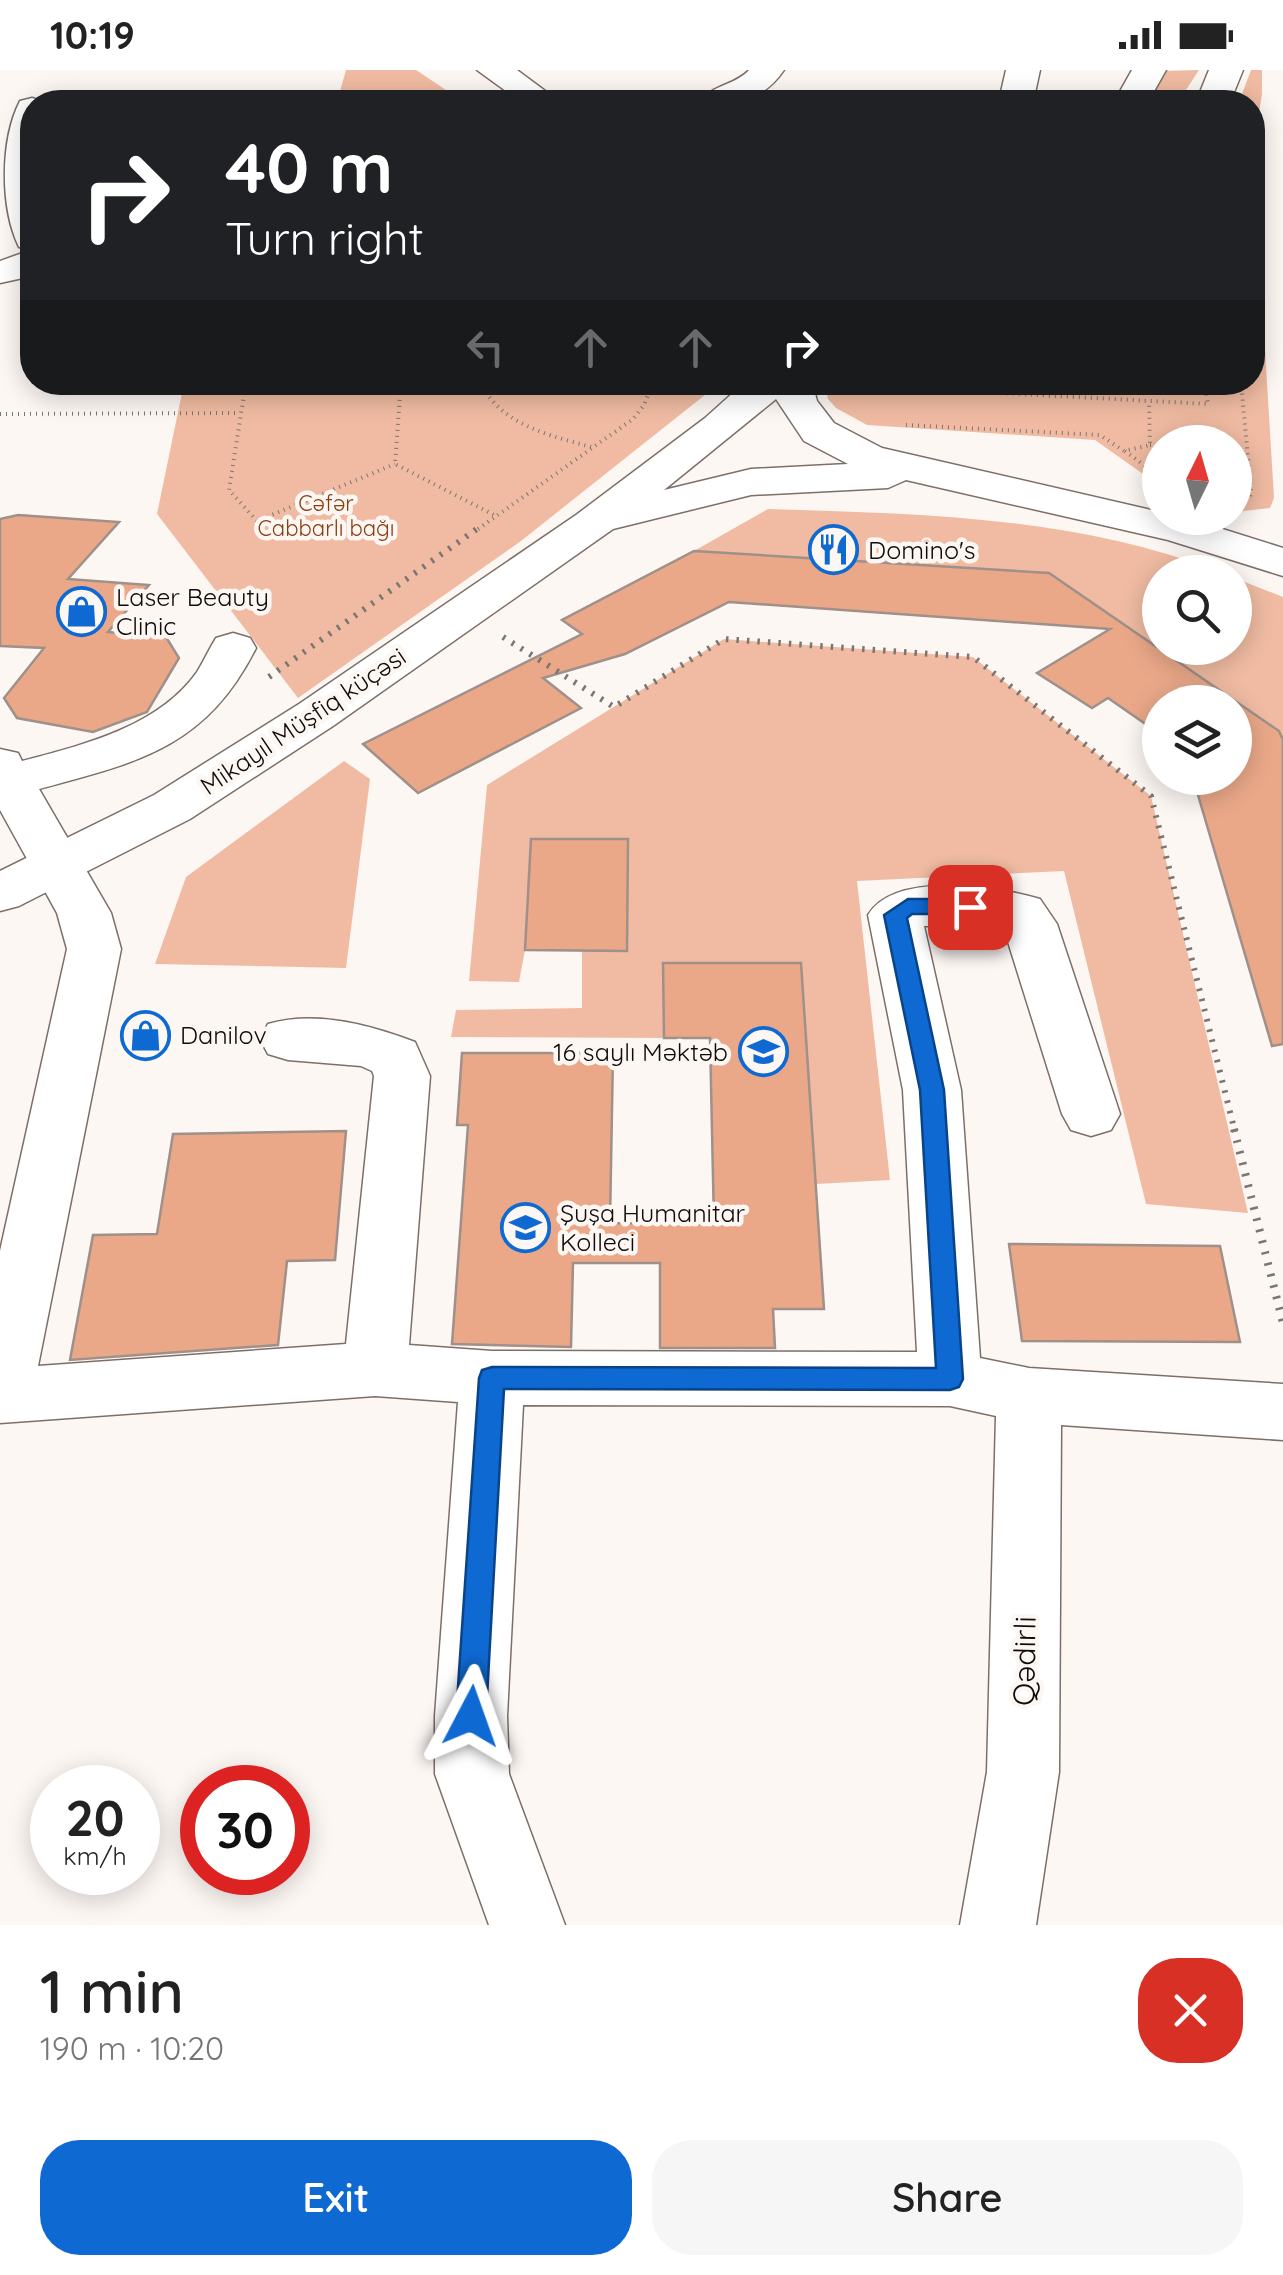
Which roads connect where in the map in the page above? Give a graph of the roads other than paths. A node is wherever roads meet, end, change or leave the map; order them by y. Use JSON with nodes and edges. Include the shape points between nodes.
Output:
{"nodes":[{"id":1,"x":767,"y":70,"type":"edge"},
{"id":2,"x":482,"y":75,"type":"edge"},
{"id":3,"x":515,"y":90,"type":"edge"},
{"id":4,"x":742,"y":90,"type":"edge"},
{"id":5,"x":20,"y":140,"type":"edge"},
{"id":6,"x":20,"y":189,"type":"edge"},
{"id":7,"x":756,"y":395,"type":"edge"},
{"id":8,"x":795,"y":395,"type":"edge"},
{"id":9,"x":978,"y":485,"type":"junction"},
{"id":10,"x":1142,"y":521,"type":"edge"},
{"id":11,"x":592,"y":524,"type":"junction"},
{"id":12,"x":1283,"y":532,"type":"edge"},
{"id":13,"x":1252,"y":534,"type":"edge"},
{"id":14,"x":1197,"y":535,"type":"edge"},
{"id":15,"x":1283,"y":563,"type":"edge"},
{"id":16,"x":233,"y":648,"type":"dead end"},
{"id":17,"x":4,"y":773,"type":"edge"},
{"id":18,"x":58,"y":867,"type":"junction"},
{"id":19,"x":0,"y":893,"type":"edge"},
{"id":20,"x":288,"y":1039,"type":"dead end"},
{"id":21,"x":1090,"y":1114,"type":"dead end"},
{"id":22,"x":374,"y":1369,"type":"junction"},
{"id":23,"x":492,"y":1378,"type":"junction"},
{"id":24,"x":950,"y":1379,"type":"junction"},
{"id":25,"x":1030,"y":1395,"type":"junction"},
{"id":26,"x":0,"y":1396,"type":"edge"},
{"id":27,"x":1283,"y":1412,"type":"edge"},
{"id":28,"x":527,"y":1925,"type":"edge"},
{"id":29,"x":998,"y":1925,"type":"edge"}],
"edges":[{"from":1,"to":4,"type":"main road"},
{"from":2,"to":3,"type":"main road"},
{"from":5,"to":6,"type":"main road","via":[[14,164]]},
{"from":7,"to":11,"type":"main road","name":"Mikayıl Müşfiq küçəsi"},
{"from":8,"to":9,"type":"main road","via":[[810,422],[848,450]]},
{"from":9,"to":10,"type":"main road"},
{"from":9,"to":11,"type":"main road","name":"Mikayıl Müşfiq küçəsi","via":[[890,475],[800,477],[716,488]]},
{"from":11,"to":18,"type":"main road","name":"Mikayıl Müşfiq küçəsi","via":[[247,760]]},
{"from":12,"to":13,"type":"main road"},
{"from":14,"to":15,"type":"main road"},
{"from":16,"to":17,"type":"main road","via":[[210,692],[189,712],[126,746]]},
{"from":17,"to":18,"type":"main road"},
{"from":18,"to":19,"type":"main road","name":"Mikayıl Müşfiq küçəsi"},
{"from":18,"to":26,"type":"main road","via":[[90,931],[92,970]]},
{"from":20,"to":22,"type":"main road","via":[[367,1046],[395,1056],[402,1076]]},
{"from":21,"to":24,"type":"main road","via":[[1021,912],[908,906],[895,915],[932,1090]]},
{"from":22,"to":23,"type":"main road"},
{"from":22,"to":26,"type":"main road"},
{"from":23,"to":24,"type":"main road"},
{"from":23,"to":28,"type":"main road","via":[[472,1774]]},
{"from":24,"to":25,"type":"main road"},
{"from":25,"to":27,"type":"main road"},
{"from":25,"to":29,"type":"main road","name":"Qədirli","via":[[1023,1772]]}]}
